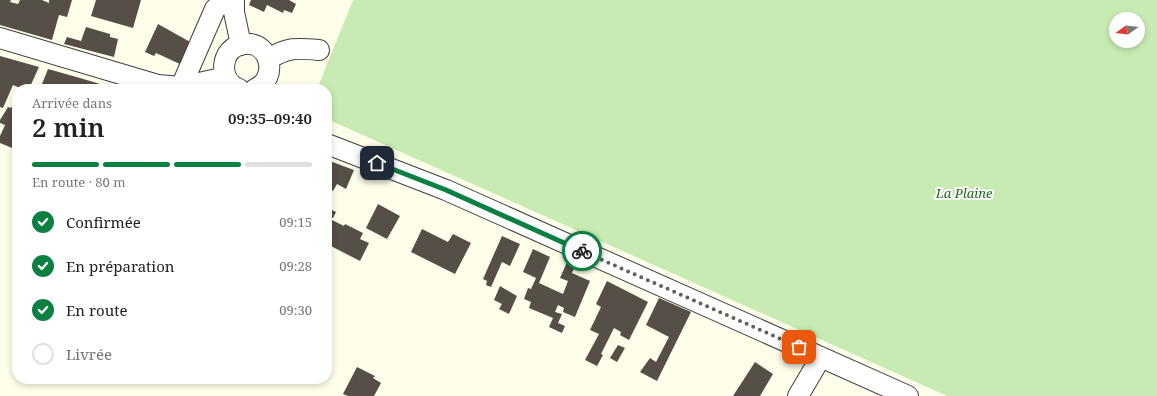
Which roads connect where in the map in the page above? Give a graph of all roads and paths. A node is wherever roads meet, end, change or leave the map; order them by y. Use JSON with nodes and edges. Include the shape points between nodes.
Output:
{"nodes":[{"id":1,"x":225,"y":0,"type":"edge"},
{"id":2,"x":234,"y":0,"type":"edge"},
{"id":3,"x":0,"y":38,"type":"edge"},
{"id":4,"x":241,"y":45,"type":"junction"},
{"id":5,"x":319,"y":50,"type":"dead end"},
{"id":6,"x":269,"y":59,"type":"junction"},
{"id":7,"x":233,"y":83,"type":"edge"},
{"id":8,"x":155,"y":84,"type":"edge"},
{"id":9,"x":184,"y":84,"type":"edge"},
{"id":10,"x":223,"y":84,"type":"edge"},
{"id":11,"x":263,"y":84,"type":"edge"},
{"id":12,"x":332,"y":146,"type":"edge"},
{"id":13,"x":820,"y":357,"type":"junction"},
{"id":14,"x":798,"y":396,"type":"edge"},
{"id":15,"x":908,"y":396,"type":"edge"}],
"edges":[{"from":1,"to":9,"type":"street","via":[[215,9]]},
{"from":2,"to":4,"type":"street"},
{"from":3,"to":8,"type":"street"},
{"from":4,"to":6,"type":"street","via":[[259,47]]},
{"from":4,"to":7,"type":"street","via":[[227,56],[224,70]]},
{"from":5,"to":6,"type":"street","via":[[289,48]]},
{"from":6,"to":11,"type":"street","via":[[270,74]]},
{"from":7,"to":10,"type":"street"},
{"from":12,"to":13,"type":"street","via":[[446,190]]},
{"from":13,"to":14,"type":"street"},
{"from":13,"to":15,"type":"street"}]}
